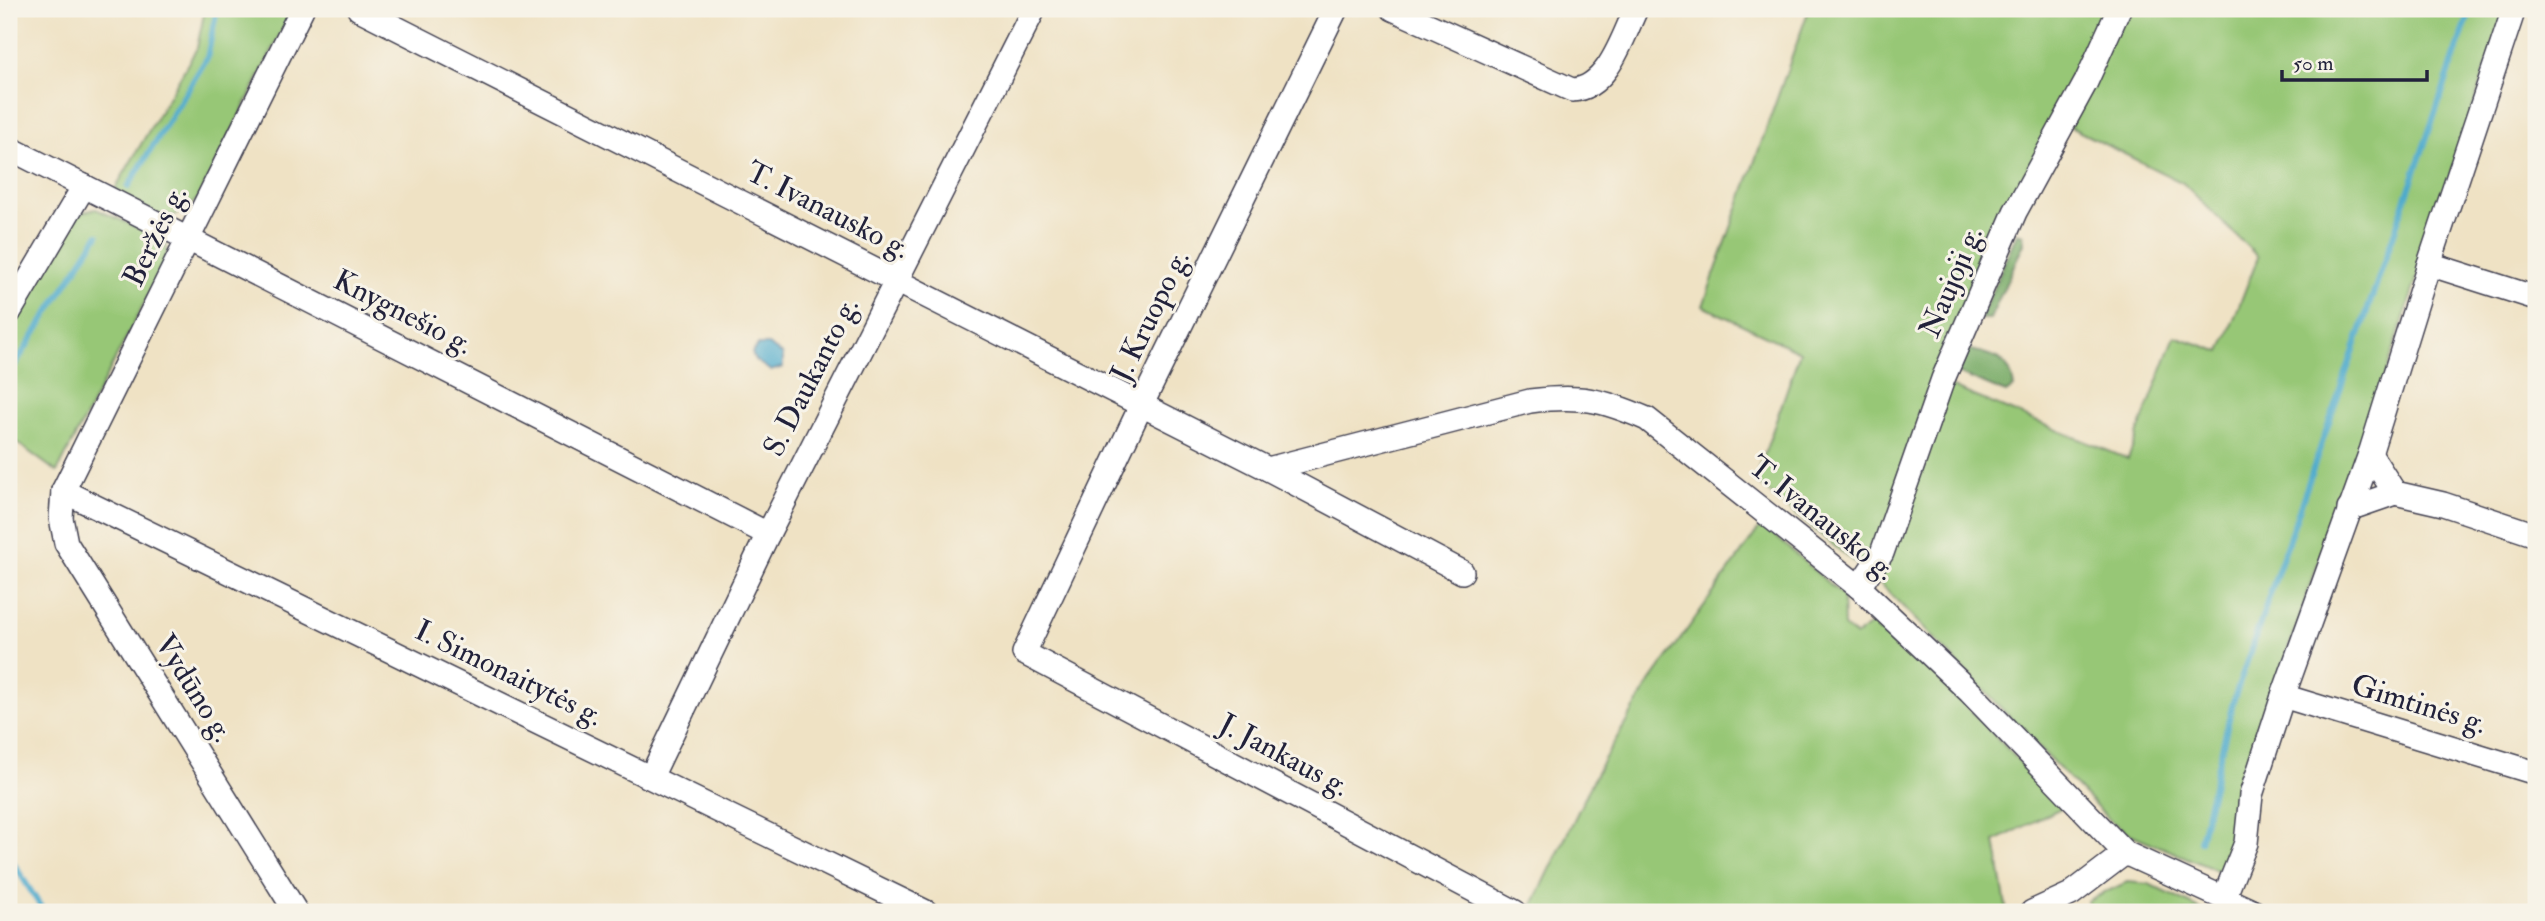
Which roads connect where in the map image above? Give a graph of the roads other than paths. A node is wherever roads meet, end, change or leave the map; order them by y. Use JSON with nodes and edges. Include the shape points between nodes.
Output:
{"nodes":[{"id":1,"x":302,"y":9,"type":"edge"},
{"id":2,"x":359,"y":9,"type":"edge"},
{"id":3,"x":1034,"y":9,"type":"edge"},
{"id":4,"x":1336,"y":9,"type":"edge"},
{"id":5,"x":1393,"y":9,"type":"edge"},
{"id":6,"x":1636,"y":9,"type":"edge"},
{"id":7,"x":2119,"y":9,"type":"edge"},
{"id":8,"x":2514,"y":9,"type":"edge"},
{"id":9,"x":9,"y":148,"type":"edge"},
{"id":10,"x":84,"y":186,"type":"junction"},
{"id":11,"x":189,"y":238,"type":"junction"},
{"id":12,"x":2429,"y":264,"type":"junction"},
{"id":13,"x":896,"y":279,"type":"junction"},
{"id":14,"x":2536,"y":298,"type":"edge"},
{"id":15,"x":9,"y":313,"type":"edge"},
{"id":16,"x":1141,"y":405,"type":"junction"},
{"id":17,"x":2370,"y":454,"type":"junction"},
{"id":18,"x":1268,"y":469,"type":"junction"},
{"id":19,"x":63,"y":491,"type":"junction"},
{"id":20,"x":2395,"y":493,"type":"junction"},
{"id":21,"x":2349,"y":509,"type":"junction"},
{"id":22,"x":768,"y":534,"type":"junction"},
{"id":23,"x":2536,"y":535,"type":"edge"},
{"id":24,"x":1462,"y":572,"type":"dead end"},
{"id":25,"x":1859,"y":587,"type":"junction"},
{"id":26,"x":1024,"y":653,"type":"joint"},
{"id":27,"x":2283,"y":696,"type":"junction"},
{"id":28,"x":2536,"y":774,"type":"edge"},
{"id":29,"x":651,"y":778,"type":"junction"},
{"id":30,"x":2125,"y":853,"type":"junction"},
{"id":31,"x":2224,"y":898,"type":"junction"},
{"id":32,"x":296,"y":912,"type":"edge"},
{"id":33,"x":926,"y":912,"type":"edge"},
{"id":34,"x":1515,"y":912,"type":"edge"},
{"id":35,"x":2032,"y":912,"type":"edge"},
{"id":36,"x":2254,"y":912,"type":"edge"}],
"edges":[{"from":1,"to":11,"type":"street","name":"Beržės g."},
{"from":2,"to":13,"type":"street","name":"T. Ivanausko g."},
{"from":3,"to":13,"type":"street","name":"S. Daukanto g."},
{"from":4,"to":16,"type":"street","name":"J. Kruopo g."},
{"from":5,"to":6,"type":"street","via":[[1572,90],[1595,81],[1607,67]]},
{"from":7,"to":25,"type":"street","name":"Naujoji g.","via":[[2080,93],[2015,212],[1943,379],[1882,553]]},
{"from":8,"to":12,"type":"street"},
{"from":9,"to":10,"type":"street","name":"Knygnešio g."},
{"from":10,"to":11,"type":"street","name":"Knygnešio g."},
{"from":10,"to":15,"type":"street"},
{"from":11,"to":19,"type":"street","name":"Beržės g."},
{"from":11,"to":22,"type":"street","name":"Knygnešio g."},
{"from":12,"to":14,"type":"street"},
{"from":12,"to":17,"type":"street"},
{"from":13,"to":16,"type":"street","name":"T. Ivanausko g."},
{"from":13,"to":22,"type":"street","name":"S. Daukanto g."},
{"from":16,"to":18,"type":"street","name":"T. Ivanausko g."},
{"from":16,"to":26,"type":"street","name":"J. Kruopo g."},
{"from":17,"to":20,"type":"street"},
{"from":17,"to":21,"type":"street"},
{"from":18,"to":24,"type":"street","name":"T. Ivanausko g."},
{"from":18,"to":25,"type":"street","name":"T. Ivanausko g.","via":[[1530,401],[1570,396],[1610,403],[1647,419]]},
{"from":19,"to":29,"type":"street","name":"I. Simonaitytės g."},
{"from":19,"to":32,"type":"street","name":"Vydūno g.","via":[[61,518],[66,542]]},
{"from":20,"to":21,"type":"street"},
{"from":20,"to":23,"type":"street","via":[[2465,510]]},
{"from":21,"to":27,"type":"street"},
{"from":22,"to":29,"type":"street","name":"S. Daukanto g."},
{"from":25,"to":30,"type":"street","name":"T. Ivanausko g.","via":[[1970,692]]},
{"from":26,"to":34,"type":"street","name":"J. Jankaus g."},
{"from":27,"to":28,"type":"street","name":"Gimtinės g."},
{"from":27,"to":31,"type":"street","via":[[2251,795],[2246,843]]},
{"from":29,"to":33,"type":"street","name":"I. Simonaitytės g."},
{"from":30,"to":31,"type":"street","name":"T. Ivanausko g."},
{"from":30,"to":35,"type":"street","via":[[2071,894]]},
{"from":31,"to":36,"type":"street","name":"T. Ivanausko g."}]}
